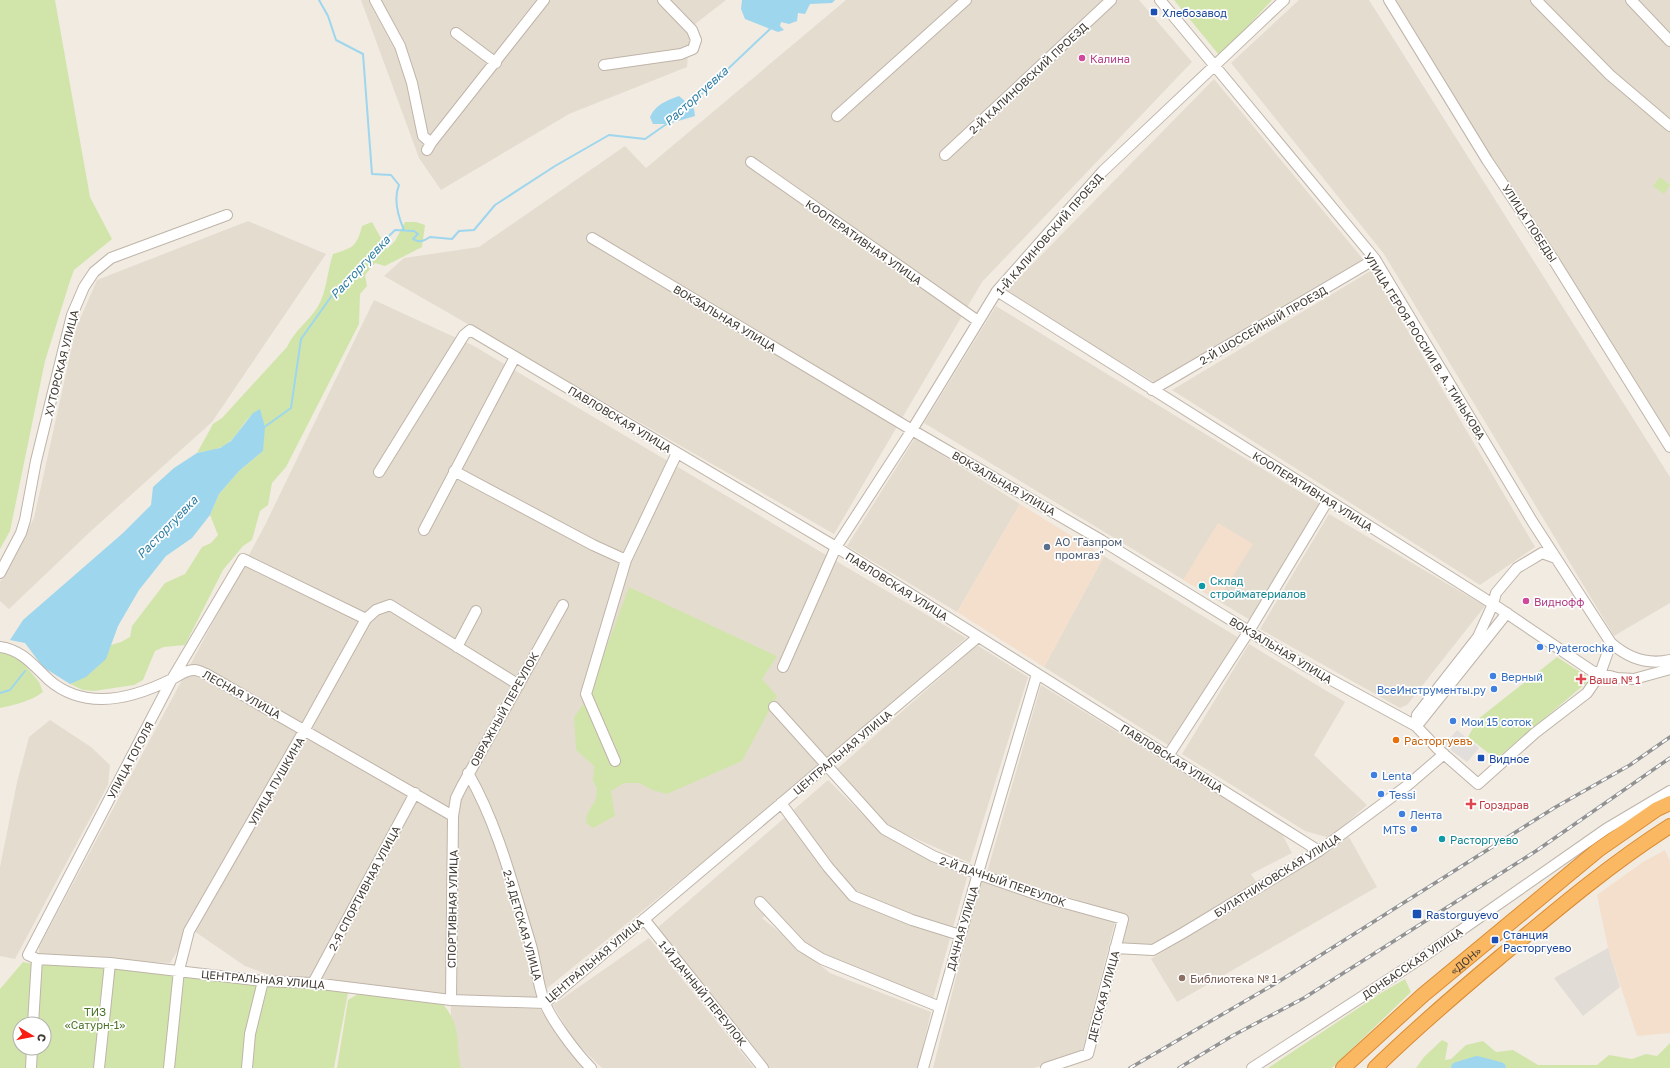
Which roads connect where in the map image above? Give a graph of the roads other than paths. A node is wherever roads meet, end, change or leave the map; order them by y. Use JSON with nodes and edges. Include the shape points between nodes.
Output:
{"nodes":[{"id":1,"x":375,"y":0,"type":"edge"},
{"id":2,"x":544,"y":0,"type":"edge"},
{"id":3,"x":663,"y":0,"type":"edge"},
{"id":4,"x":966,"y":0,"type":"edge"},
{"id":5,"x":1111,"y":0,"type":"edge"},
{"id":6,"x":1160,"y":0,"type":"edge"},
{"id":7,"x":1284,"y":0,"type":"edge"},
{"id":8,"x":1389,"y":0,"type":"edge"},
{"id":9,"x":1536,"y":0,"type":"edge"},
{"id":10,"x":1631,"y":0,"type":"edge"},
{"id":11,"x":456,"y":33,"type":"dead end"},
{"id":12,"x":1670,"y":41,"type":"edge"},
{"id":13,"x":496,"y":63,"type":"junction"},
{"id":14,"x":604,"y":65,"type":"dead end"},
{"id":15,"x":1215,"y":65,"type":"junction"},
{"id":16,"x":837,"y":116,"type":"dead end"},
{"id":17,"x":1670,"y":126,"type":"edge"},
{"id":18,"x":945,"y":156,"type":"dead end"},
{"id":19,"x":751,"y":162,"type":"dead end"},
{"id":20,"x":227,"y":215,"type":"dead end"},
{"id":21,"x":592,"y":238,"type":"dead end"},
{"id":22,"x":1374,"y":259,"type":"junction"},
{"id":23,"x":997,"y":291,"type":"junction"},
{"id":24,"x":978,"y":321,"type":"junction"},
{"id":25,"x":515,"y":357,"type":"junction"},
{"id":26,"x":1152,"y":390,"type":"junction"},
{"id":27,"x":912,"y":430,"type":"junction"},
{"id":28,"x":1670,"y":447,"type":"edge"},
{"id":29,"x":678,"y":453,"type":"junction"},
{"id":30,"x":454,"y":471,"type":"junction"},
{"id":31,"x":379,"y":472,"type":"dead end"},
{"id":32,"x":1328,"y":500,"type":"junction"},
{"id":33,"x":424,"y":530,"type":"dead end"},
{"id":34,"x":836,"y":547,"type":"junction"},
{"id":35,"x":1556,"y":558,"type":"junction"},
{"id":36,"x":626,"y":560,"type":"junction"},
{"id":37,"x":0,"y":573,"type":"edge"},
{"id":38,"x":1493,"y":604,"type":"junction"},
{"id":39,"x":563,"y":605,"type":"dead end"},
{"id":40,"x":476,"y":611,"type":"dead end"},
{"id":41,"x":1507,"y":613,"type":"junction"},
{"id":42,"x":366,"y":619,"type":"junction"},
{"id":43,"x":1250,"y":631,"type":"junction"},
{"id":44,"x":978,"y":637,"type":"junction"},
{"id":45,"x":1611,"y":643,"type":"junction"},
{"id":46,"x":0,"y":647,"type":"edge"},
{"id":47,"x":457,"y":647,"type":"junction"},
{"id":48,"x":1670,"y":660,"type":"edge"},
{"id":49,"x":784,"y":668,"type":"dead end"},
{"id":50,"x":1670,"y":669,"type":"edge"},
{"id":51,"x":1037,"y":674,"type":"junction"},
{"id":52,"x":1600,"y":674,"type":"junction"},
{"id":53,"x":172,"y":679,"type":"junction"},
{"id":54,"x":519,"y":685,"type":"junction"},
{"id":55,"x":774,"y":707,"type":"dead end"},
{"id":56,"x":1416,"y":726,"type":"junction"},
{"id":57,"x":305,"y":729,"type":"junction"},
{"id":58,"x":1444,"y":754,"type":"junction"},
{"id":59,"x":1168,"y":756,"type":"junction"},
{"id":60,"x":615,"y":761,"type":"dead end"},
{"id":61,"x":826,"y":765,"type":"junction"},
{"id":62,"x":468,"y":773,"type":"junction"},
{"id":63,"x":1670,"y":791,"type":"edge"},
{"id":64,"x":415,"y":793,"type":"junction"},
{"id":65,"x":781,"y":803,"type":"junction"},
{"id":66,"x":1670,"y":803,"type":"edge"},
{"id":67,"x":453,"y":817,"type":"junction"},
{"id":68,"x":1670,"y":826,"type":"edge"},
{"id":69,"x":1319,"y":851,"type":"junction"},
{"id":70,"x":978,"y":874,"type":"junction"},
{"id":71,"x":760,"y":902,"type":"dead end"},
{"id":72,"x":644,"y":919,"type":"junction"},
{"id":73,"x":1123,"y":919,"type":"joint"},
{"id":74,"x":960,"y":935,"type":"junction"},
{"id":75,"x":1115,"y":948,"type":"junction"},
{"id":76,"x":37,"y":959,"type":"junction"},
{"id":77,"x":110,"y":963,"type":"junction"},
{"id":78,"x":179,"y":970,"type":"junction"},
{"id":79,"x":263,"y":981,"type":"junction"},
{"id":80,"x":313,"y":983,"type":"junction"},
{"id":81,"x":451,"y":1000,"type":"junction"},
{"id":82,"x":545,"y":1004,"type":"junction"},
{"id":83,"x":940,"y":1007,"type":"junction"},
{"id":84,"x":33,"y":1016,"type":"edge"},
{"id":85,"x":32,"y":1056,"type":"edge"},
{"id":86,"x":31,"y":1068,"type":"edge"},
{"id":87,"x":99,"y":1068,"type":"edge"},
{"id":88,"x":169,"y":1068,"type":"edge"},
{"id":89,"x":247,"y":1068,"type":"edge"},
{"id":90,"x":591,"y":1068,"type":"edge"},
{"id":91,"x":763,"y":1068,"type":"edge"},
{"id":92,"x":923,"y":1068,"type":"edge"},
{"id":93,"x":1046,"y":1068,"type":"edge"},
{"id":94,"x":1252,"y":1068,"type":"edge"},
{"id":95,"x":1343,"y":1068,"type":"edge"},
{"id":96,"x":1375,"y":1068,"type":"edge"}],
"edges":[{"from":1,"to":13,"type":"street","via":[[400,46],[412,83],[423,136],[429,147]]},
{"from":2,"to":13,"type":"street"},
{"from":3,"to":14,"type":"street","via":[[692,30],[696,40],[693,50]]},
{"from":4,"to":16,"type":"street"},
{"from":5,"to":18,"type":"street","name":"2-Й КАЛИНОВСКИЙ ПРОЕЗД"},
{"from":6,"to":15,"type":"street","name":"УЛИЦА ГЕРОЯ РОССИИ В. А. ТИНЬКОВА"},
{"from":7,"to":15,"type":"street","name":"1-Й КАЛИНОВСКИЙ ПРОЕЗД"},
{"from":8,"to":28,"type":"street","name":"УЛИЦА ПОБЕДЫ","via":[[1487,160],[1553,259]]},
{"from":9,"to":17,"type":"street","via":[[1610,75]]},
{"from":10,"to":12,"type":"street"},
{"from":11,"to":13,"type":"street"},
{"from":15,"to":22,"type":"street","name":"УЛИЦА ГЕРОЯ РОССИИ В. А. ТИНЬКОВА"},
{"from":15,"to":23,"type":"street","name":"1-Й КАЛИНОВСКИЙ ПРОЕЗД","via":[[1103,171]]},
{"from":19,"to":24,"type":"street","name":"КООПЕРАТИВНАЯ УЛИЦА"},
{"from":20,"to":37,"type":"street","name":"ХУТОРСКАЯ УЛИЦА","via":[[111,258],[94,272],[84,287],[72,316],[36,461],[25,520]]},
{"from":21,"to":27,"type":"street","name":"ВОКЗАЛЬНАЯ УЛИЦА"},
{"from":22,"to":26,"type":"street","name":"2-Й ШОССЕЙНЫЙ ПРОЕЗД"},
{"from":22,"to":35,"type":"street","name":"УЛИЦА ГЕРОЯ РОССИИ В. А. ТИНЬКОВА"},
{"from":23,"to":24,"type":"street","name":"1-Й КАЛИНОВСКИЙ ПРОЕЗД"},
{"from":23,"to":26,"type":"street","name":"КООПЕРАТИВНАЯ УЛИЦА"},
{"from":24,"to":27,"type":"street","name":"1-Й КАЛИНОВСКИЙ ПРОЕЗД"},
{"from":25,"to":29,"type":"street","name":"ПАВЛОВСКАЯ УЛИЦА"},
{"from":25,"to":30,"type":"street"},
{"from":25,"to":31,"type":"street","name":"ПАВЛОВСКАЯ УЛИЦА","via":[[470,330],[464,335]]},
{"from":26,"to":32,"type":"street","name":"КООПЕРАТИВНАЯ УЛИЦА"},
{"from":27,"to":34,"type":"street","name":"1-Й КАЛИНОВСКИЙ ПРОЕЗД"},
{"from":27,"to":43,"type":"street","name":"ВОКЗАЛЬНАЯ УЛИЦА","via":[[1101,540]]},
{"from":29,"to":34,"type":"street","name":"ПАВЛОВСКАЯ УЛИЦА"},
{"from":29,"to":36,"type":"street"},
{"from":30,"to":33,"type":"street"},
{"from":30,"to":36,"type":"street"},
{"from":32,"to":38,"type":"street","name":"КООПЕРАТИВНАЯ УЛИЦА"},
{"from":32,"to":43,"type":"street"},
{"from":34,"to":44,"type":"street","name":"ПАВЛОВСКАЯ УЛИЦА"},
{"from":34,"to":49,"type":"street","name":"1-Й КАЛИНОВСКИЙ ПРОЕЗД"},
{"from":35,"to":38,"type":"street","via":[[1542,553],[1526,561],[1496,593]]},
{"from":35,"to":45,"type":"street","name":"УЛИЦА ГЕРОЯ РОССИИ В. А. ТИНЬКОВА"},
{"from":36,"to":60,"type":"street","via":[[586,694]]},
{"from":38,"to":41,"type":"street","name":"КООПЕРАТИВНАЯ УЛИЦА"},
{"from":38,"to":56,"type":"street","via":[[1478,637],[1417,715]]},
{"from":39,"to":54,"type":"street","name":"ОВРАЖНЫЙ ПЕРЕУЛОК"},
{"from":40,"to":47,"type":"street"},
{"from":41,"to":52,"type":"street","name":"КООПЕРАТИВНАЯ УЛИЦА","via":[[1584,666]]},
{"from":41,"to":56,"type":"street"},
{"from":42,"to":47,"type":"street","name":"УЛИЦА ПУШКИНА","via":[[376,610],[390,605]]},
{"from":42,"to":53,"type":"street","name":"УЛИЦА ГОГОЛЯ","via":[[243,559]]},
{"from":42,"to":57,"type":"street","name":"УЛИЦА ПУШКИНА"},
{"from":43,"to":56,"type":"street","name":"ВОКЗАЛЬНАЯ УЛИЦА","via":[[1302,664]]},
{"from":43,"to":59,"type":"street"},
{"from":44,"to":51,"type":"street","name":"ПАВЛОВСКАЯ УЛИЦА"},
{"from":44,"to":61,"type":"street","name":"ЦЕНТРАЛЬНАЯ УЛИЦА"},
{"from":45,"to":48,"type":"street","via":[[1618,650],[1637,659],[1660,662]]},
{"from":45,"to":52,"type":"street"},
{"from":46,"to":53,"type":"street","name":"ЛЕСНАЯ УЛИЦА","via":[[10,648],[22,654],[50,681],[82,698],[104,699],[131,694]]},
{"from":47,"to":54,"type":"street"},
{"from":50,"to":52,"type":"street","name":"КООПЕРАТИВНАЯ УЛИЦА","via":[[1634,679]]},
{"from":51,"to":59,"type":"street","name":"ПАВЛОВСКАЯ УЛИЦА"},
{"from":51,"to":70,"type":"street","name":"ДАЧНАЯ УЛИЦА"},
{"from":52,"to":58,"type":"street","via":[[1587,694],[1535,733],[1478,784]]},
{"from":53,"to":57,"type":"street","name":"ЛЕСНАЯ УЛИЦА","via":[[185,671],[196,670]]},
{"from":53,"to":76,"type":"street","name":"УЛИЦА ГОГОЛЯ","via":[[28,955]]},
{"from":54,"to":62,"type":"street","name":"ОВРАЖНЫЙ ПЕРЕУЛОК"},
{"from":55,"to":61,"type":"street","name":"2-Й ДАЧНЫЙ ПЕРЕУЛОК"},
{"from":56,"to":58,"type":"street"},
{"from":57,"to":64,"type":"street","name":"ЛЕСНАЯ УЛИЦА"},
{"from":57,"to":78,"type":"street","name":"УЛИЦА ПУШКИНА","via":[[189,931]]},
{"from":58,"to":69,"type":"street","name":"БУЛАТНИКОВСКАЯ УЛИЦА","via":[[1408,785]]},
{"from":59,"to":69,"type":"street","name":"ПАВЛОВСКАЯ УЛИЦА"},
{"from":61,"to":65,"type":"street","name":"ЦЕНТРАЛЬНАЯ УЛИЦА"},
{"from":61,"to":70,"type":"street","name":"2-Й ДАЧНЫЙ ПЕРЕУЛОК","via":[[884,829],[933,856]]},
{"from":62,"to":67,"type":"street","name":"ОВРАЖНЫЙ ПЕРЕУЛОК","via":[[456,798]]},
{"from":62,"to":82,"type":"street","name":"2-Я ДЕТСКАЯ УЛИЦА","via":[[478,790],[513,887]]},
{"from":63,"to":94,"type":"street","name":"ДОНБАССКАЯ УЛИЦА","via":[[1606,829],[1417,961]]},
{"from":64,"to":67,"type":"street","name":"ЛЕСНАЯ УЛИЦА"},
{"from":64,"to":80,"type":"street","name":"2-Я СПОРТИВНАЯ УЛИЦА"},
{"from":65,"to":72,"type":"street","name":"ЦЕНТРАЛЬНАЯ УЛИЦА"},
{"from":65,"to":74,"type":"street","via":[[828,867],[854,896],[912,920]]},
{"from":66,"to":95,"type":"highway","name":"«ДОН»","via":[[1657,809],[1598,850],[1423,995]]},
{"from":67,"to":81,"type":"street","name":"СПОРТИВНАЯ УЛИЦА"},
{"from":68,"to":96,"type":"highway","name":"«ДОН»","via":[[1630,852],[1561,905],[1437,1011]]},
{"from":69,"to":75,"type":"street","name":"БУЛАТНИКОВСКАЯ УЛИЦА","via":[[1153,950]]},
{"from":70,"to":73,"type":"street","name":"2-Й ДАЧНЫЙ ПЕРЕУЛОК","via":[[1048,898]]},
{"from":70,"to":74,"type":"street","name":"ДАЧНАЯ УЛИЦА"},
{"from":71,"to":83,"type":"street","via":[[801,946],[822,959]]},
{"from":72,"to":82,"type":"street","name":"ЦЕНТРАЛЬНАЯ УЛИЦА"},
{"from":72,"to":91,"type":"street","name":"1-Й ДАЧНЫЙ ПЕРЕУЛОК"},
{"from":73,"to":75,"type":"street","name":"ДЕТСКАЯ УЛИЦА"},
{"from":74,"to":83,"type":"street","name":"ДАЧНАЯ УЛИЦА"},
{"from":75,"to":93,"type":"street","name":"ДЕТСКАЯ УЛИЦА","via":[[1088,1054]]},
{"from":76,"to":77,"type":"street","name":"ЦЕНТРАЛЬНАЯ УЛИЦА"},
{"from":76,"to":84,"type":"street"},
{"from":77,"to":78,"type":"street","name":"ЦЕНТРАЛЬНАЯ УЛИЦА"},
{"from":77,"to":87,"type":"street"},
{"from":78,"to":79,"type":"street","name":"ЦЕНТРАЛЬНАЯ УЛИЦА"},
{"from":78,"to":88,"type":"street","name":"УЛИЦА ПУШКИНА"},
{"from":79,"to":80,"type":"street","name":"ЦЕНТРАЛЬНАЯ УЛИЦА"},
{"from":79,"to":89,"type":"street","via":[[250,1034]]},
{"from":80,"to":81,"type":"street","name":"ЦЕНТРАЛЬНАЯ УЛИЦА"},
{"from":81,"to":82,"type":"street","name":"ЦЕНТРАЛЬНАЯ УЛИЦА"},
{"from":82,"to":90,"type":"street","name":"2-Я ДЕТСКАЯ УЛИЦА","via":[[577,1054]]},
{"from":83,"to":92,"type":"street","name":"ДАЧНАЯ УЛИЦА"},
{"from":85,"to":86,"type":"street"}]}
